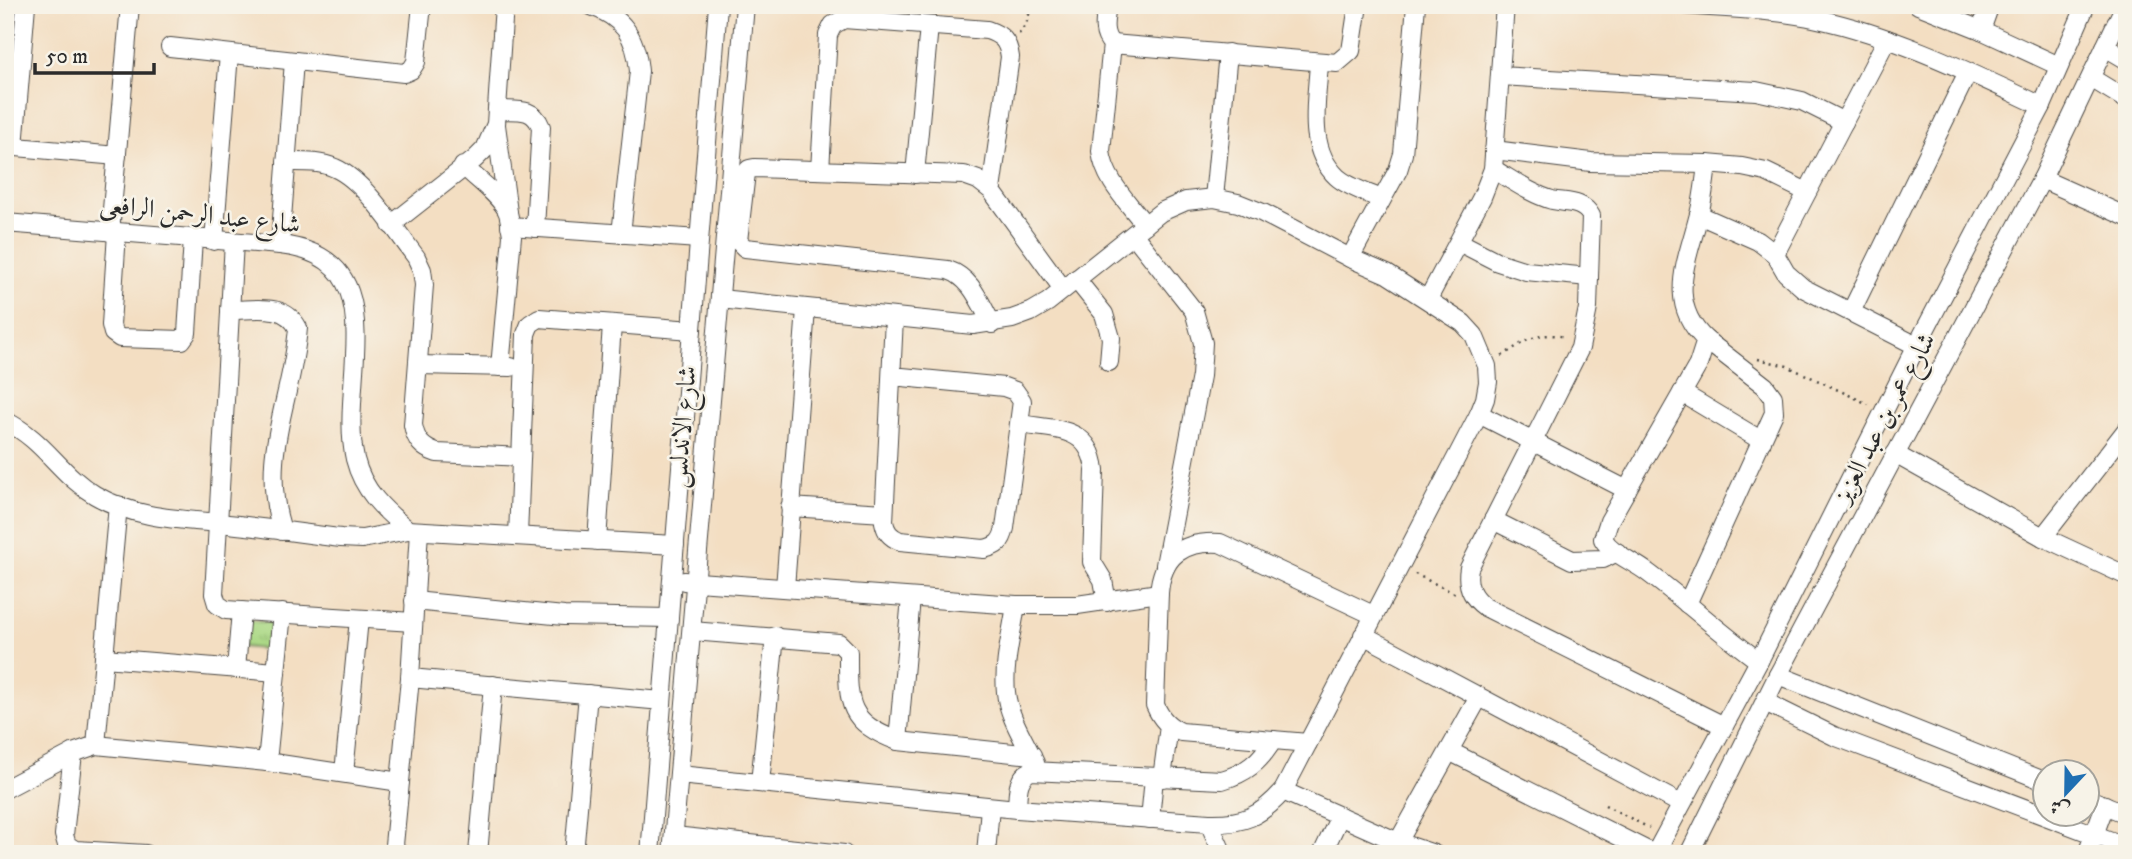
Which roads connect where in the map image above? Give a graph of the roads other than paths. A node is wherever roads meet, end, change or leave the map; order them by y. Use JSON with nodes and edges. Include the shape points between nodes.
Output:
{"nodes":[{"id":1,"x":26,"y":5,"type":"edge"},
{"id":2,"x":130,"y":5,"type":"edge"},
{"id":3,"x":422,"y":5,"type":"edge"},
{"id":4,"x":504,"y":5,"type":"edge"},
{"id":5,"x":589,"y":5,"type":"edge"},
{"id":6,"x":718,"y":5,"type":"edge"},
{"id":7,"x":745,"y":5,"type":"edge"},
{"id":8,"x":1107,"y":5,"type":"edge"},
{"id":9,"x":1358,"y":5,"type":"edge"},
{"id":10,"x":1416,"y":5,"type":"edge"},
{"id":11,"x":1505,"y":5,"type":"edge"},
{"id":12,"x":1685,"y":5,"type":"edge"},
{"id":13,"x":1919,"y":5,"type":"edge"},
{"id":14,"x":1990,"y":5,"type":"edge"},
{"id":15,"x":2086,"y":5,"type":"edge"},
{"id":16,"x":2125,"y":5,"type":"edge"},
{"id":17,"x":929,"y":26,"type":"junction"},
{"id":18,"x":1981,"y":30,"type":"junction"},
{"id":19,"x":1887,"y":39,"type":"junction"},
{"id":20,"x":1112,"y":44,"type":"junction"},
{"id":21,"x":170,"y":47,"type":"dead end"},
{"id":22,"x":2105,"y":47,"type":"junction"},
{"id":23,"x":1228,"y":53,"type":"junction"},
{"id":24,"x":229,"y":54,"type":"junction"},
{"id":25,"x":2127,"y":60,"type":"edge"},
{"id":26,"x":294,"y":61,"type":"junction"},
{"id":27,"x":1319,"y":63,"type":"junction"},
{"id":28,"x":2059,"y":66,"type":"junction"},
{"id":29,"x":1968,"y":72,"type":"junction"},
{"id":30,"x":1500,"y":76,"type":"junction"},
{"id":31,"x":2091,"y":78,"type":"junction"},
{"id":32,"x":2127,"y":100,"type":"edge"},
{"id":33,"x":2042,"y":106,"type":"junction"},
{"id":34,"x":496,"y":117,"type":"junction"},
{"id":35,"x":1844,"y":122,"type":"junction"},
{"id":36,"x":9,"y":147,"type":"edge"},
{"id":37,"x":117,"y":156,"type":"junction"},
{"id":38,"x":1494,"y":160,"type":"junction"},
{"id":39,"x":286,"y":162,"type":"junction"},
{"id":40,"x":1707,"y":164,"type":"junction"},
{"id":41,"x":463,"y":166,"type":"junction"},
{"id":42,"x":820,"y":170,"type":"junction"},
{"id":43,"x":915,"y":174,"type":"junction"},
{"id":44,"x":2042,"y":179,"type":"junction"},
{"id":45,"x":991,"y":190,"type":"junction"},
{"id":46,"x":1807,"y":192,"type":"junction"},
{"id":47,"x":1214,"y":198,"type":"junction"},
{"id":48,"x":1381,"y":199,"type":"junction"},
{"id":49,"x":702,"y":202,"type":"junction"},
{"id":50,"x":728,"y":205,"type":"junction"},
{"id":51,"x":1699,"y":215,"type":"junction"},
{"id":52,"x":2127,"y":217,"type":"edge"},
{"id":53,"x":509,"y":219,"type":"junction"},
{"id":54,"x":5,"y":223,"type":"edge"},
{"id":55,"x":391,"y":225,"type":"junction"},
{"id":56,"x":535,"y":228,"type":"junction"},
{"id":57,"x":1140,"y":230,"type":"junction"},
{"id":58,"x":114,"y":232,"type":"junction"},
{"id":59,"x":621,"y":233,"type":"junction"},
{"id":60,"x":193,"y":239,"type":"junction"},
{"id":61,"x":699,"y":239,"type":"junction"},
{"id":62,"x":214,"y":241,"type":"junction"},
{"id":63,"x":234,"y":242,"type":"junction"},
{"id":64,"x":1458,"y":242,"type":"junction"},
{"id":65,"x":280,"y":246,"type":"junction"},
{"id":66,"x":1775,"y":254,"type":"junction"},
{"id":67,"x":1350,"y":258,"type":"junction"},
{"id":68,"x":1589,"y":277,"type":"junction"},
{"id":69,"x":1070,"y":284,"type":"junction"},
{"id":70,"x":720,"y":299,"type":"junction"},
{"id":71,"x":1428,"y":299,"type":"junction"},
{"id":72,"x":806,"y":309,"type":"junction"},
{"id":73,"x":230,"y":310,"type":"junction"},
{"id":74,"x":1851,"y":312,"type":"junction"},
{"id":75,"x":894,"y":318,"type":"junction"},
{"id":76,"x":992,"y":324,"type":"junction"},
{"id":77,"x":612,"y":325,"type":"junction"},
{"id":78,"x":692,"y":330,"type":"junction"},
{"id":79,"x":1706,"y":340,"type":"junction"},
{"id":80,"x":1915,"y":350,"type":"junction"},
{"id":81,"x":1108,"y":362,"type":"dead end"},
{"id":82,"x":418,"y":365,"type":"junction"},
{"id":83,"x":1942,"y":365,"type":"junction"},
{"id":84,"x":500,"y":367,"type":"junction"},
{"id":85,"x":525,"y":368,"type":"junction"},
{"id":86,"x":892,"y":376,"type":"junction"},
{"id":87,"x":1682,"y":393,"type":"junction"},
{"id":88,"x":686,"y":408,"type":"junction"},
{"id":89,"x":710,"y":409,"type":"junction"},
{"id":90,"x":1884,"y":410,"type":"junction"},
{"id":91,"x":1479,"y":414,"type":"junction"},
{"id":92,"x":5,"y":421,"type":"edge"},
{"id":93,"x":1912,"y":422,"type":"junction"},
{"id":94,"x":1020,"y":424,"type":"junction"},
{"id":95,"x":2127,"y":429,"type":"edge"},
{"id":96,"x":1533,"y":442,"type":"junction"},
{"id":97,"x":1762,"y":442,"type":"junction"},
{"id":98,"x":1895,"y":454,"type":"junction"},
{"id":99,"x":521,"y":457,"type":"junction"},
{"id":100,"x":1626,"y":490,"type":"junction"},
{"id":101,"x":118,"y":505,"type":"junction"},
{"id":102,"x":790,"y":507,"type":"junction"},
{"id":103,"x":884,"y":513,"type":"junction"},
{"id":104,"x":1493,"y":520,"type":"junction"},
{"id":105,"x":217,"y":523,"type":"junction"},
{"id":106,"x":414,"y":530,"type":"junction"},
{"id":107,"x":282,"y":531,"type":"junction"},
{"id":108,"x":518,"y":536,"type":"junction"},
{"id":109,"x":2043,"y":537,"type":"junction"},
{"id":110,"x":597,"y":541,"type":"junction"},
{"id":111,"x":675,"y":545,"type":"junction"},
{"id":112,"x":1617,"y":552,"type":"junction"},
{"id":113,"x":1165,"y":565,"type":"junction"},
{"id":114,"x":2127,"y":576,"type":"edge"},
{"id":115,"x":672,"y":580,"type":"junction"},
{"id":116,"x":696,"y":581,"type":"junction"},
{"id":117,"x":785,"y":588,"type":"junction"},
{"id":118,"x":1158,"y":593,"type":"junction"},
{"id":119,"x":911,"y":598,"type":"junction"},
{"id":120,"x":414,"y":601,"type":"junction"},
{"id":121,"x":1107,"y":602,"type":"junction"},
{"id":122,"x":1687,"y":604,"type":"junction"},
{"id":123,"x":1016,"y":605,"type":"junction"},
{"id":124,"x":242,"y":611,"type":"junction"},
{"id":125,"x":282,"y":613,"type":"junction"},
{"id":126,"x":1373,"y":615,"type":"junction"},
{"id":127,"x":359,"y":618,"type":"junction"},
{"id":128,"x":669,"y":618,"type":"junction"},
{"id":129,"x":413,"y":622,"type":"junction"},
{"id":130,"x":692,"y":631,"type":"junction"},
{"id":131,"x":1363,"y":635,"type":"junction"},
{"id":132,"x":775,"y":636,"type":"junction"},
{"id":133,"x":666,"y":652,"type":"junction"},
{"id":134,"x":690,"y":653,"type":"junction"},
{"id":135,"x":104,"y":658,"type":"junction"},
{"id":136,"x":1759,"y":661,"type":"junction"},
{"id":137,"x":236,"y":669,"type":"junction"},
{"id":138,"x":276,"y":672,"type":"junction"},
{"id":139,"x":1779,"y":675,"type":"junction"},
{"id":140,"x":410,"y":678,"type":"junction"},
{"id":141,"x":493,"y":685,"type":"junction"},
{"id":142,"x":588,"y":694,"type":"junction"},
{"id":143,"x":1479,"y":697,"type":"junction"},
{"id":144,"x":662,"y":701,"type":"junction"},
{"id":145,"x":1765,"y":702,"type":"junction"},
{"id":146,"x":1169,"y":726,"type":"junction"},
{"id":147,"x":1724,"y":726,"type":"junction"},
{"id":148,"x":1273,"y":740,"type":"junction"},
{"id":149,"x":898,"y":741,"type":"junction"},
{"id":150,"x":1308,"y":743,"type":"junction"},
{"id":151,"x":96,"y":745,"type":"junction"},
{"id":152,"x":1449,"y":751,"type":"junction"},
{"id":153,"x":73,"y":753,"type":"junction"},
{"id":154,"x":267,"y":762,"type":"junction"},
{"id":155,"x":1036,"y":763,"type":"junction"},
{"id":156,"x":344,"y":773,"type":"junction"},
{"id":157,"x":679,"y":775,"type":"junction"},
{"id":158,"x":2030,"y":775,"type":"edge"},
{"id":159,"x":1158,"y":778,"type":"junction"},
{"id":160,"x":400,"y":782,"type":"junction"},
{"id":161,"x":760,"y":783,"type":"junction"},
{"id":162,"x":5,"y":789,"type":"edge"},
{"id":163,"x":1283,"y":791,"type":"junction"},
{"id":164,"x":2100,"y":803,"type":"edge"},
{"id":165,"x":1681,"y":804,"type":"junction"},
{"id":166,"x":2105,"y":805,"type":"junction"},
{"id":167,"x":990,"y":807,"type":"junction"},
{"id":168,"x":1017,"y":809,"type":"junction"},
{"id":169,"x":2127,"y":814,"type":"edge"},
{"id":170,"x":1340,"y":816,"type":"junction"},
{"id":171,"x":1150,"y":819,"type":"junction"},
{"id":172,"x":1209,"y":823,"type":"junction"},
{"id":173,"x":2094,"y":834,"type":"junction"},
{"id":174,"x":1398,"y":842,"type":"junction"},
{"id":175,"x":673,"y":845,"type":"edge"},
{"id":176,"x":2127,"y":847,"type":"edge"},
{"id":177,"x":105,"y":853,"type":"edge"},
{"id":178,"x":146,"y":854,"type":"edge"},
{"id":179,"x":398,"y":854,"type":"edge"},
{"id":180,"x":478,"y":854,"type":"edge"},
{"id":181,"x":574,"y":854,"type":"edge"},
{"id":182,"x":650,"y":854,"type":"edge"},
{"id":183,"x":844,"y":854,"type":"edge"},
{"id":184,"x":986,"y":854,"type":"edge"},
{"id":185,"x":1223,"y":854,"type":"edge"},
{"id":186,"x":1322,"y":854,"type":"edge"},
{"id":187,"x":1434,"y":854,"type":"edge"},
{"id":188,"x":1655,"y":854,"type":"edge"},
{"id":189,"x":1689,"y":854,"type":"edge"},
{"id":190,"x":2087,"y":854,"type":"edge"}],
"edges":[{"from":1,"to":36,"type":"street"},
{"from":2,"to":37,"type":"street"},
{"from":3,"to":26,"type":"street","via":[[416,62],[408,72]]},
{"from":4,"to":34,"type":"street"},
{"from":5,"to":59,"type":"street","via":[[620,22],[637,53],[639,71]]},
{"from":6,"to":49,"type":"street","name":"شارع الاندلس"},
{"from":7,"to":50,"type":"street","name":"شارع الاندلس"},
{"from":8,"to":20,"type":"street","via":[[1104,31]]},
{"from":9,"to":27,"type":"street","via":[[1351,51],[1337,63]]},
{"from":10,"to":48,"type":"street","via":[[1403,154]]},
{"from":11,"to":30,"type":"street"},
{"from":12,"to":19,"type":"street","via":[[1814,18]]},
{"from":13,"to":18,"type":"street"},
{"from":14,"to":18,"type":"street"},
{"from":15,"to":28,"type":"street","name":"شارع عمر بن عبد العزيز"},
{"from":16,"to":22,"type":"street","name":"شارع عمر بن عبد العزيز"},
{"from":17,"to":42,"type":"street","via":[[844,19],[833,25],[828,34]]},
{"from":17,"to":43,"type":"street"},
{"from":17,"to":45,"type":"street","via":[[987,30],[1000,34],[1008,44]]},
{"from":18,"to":28,"type":"street"},
{"from":19,"to":29,"type":"street"},
{"from":19,"to":35,"type":"street"},
{"from":20,"to":23,"type":"street"},
{"from":20,"to":57,"type":"street","via":[[1102,163]]},
{"from":21,"to":24,"type":"street"},
{"from":22,"to":25,"type":"street"},
{"from":22,"to":31,"type":"street","name":"شارع عمر بن عبد العزيز"},
{"from":23,"to":27,"type":"street"},
{"from":23,"to":47,"type":"street"},
{"from":24,"to":26,"type":"street"},
{"from":24,"to":62,"type":"street"},
{"from":26,"to":39,"type":"street"},
{"from":27,"to":48,"type":"street","via":[[1315,131],[1319,149],[1339,179]]},
{"from":28,"to":33,"type":"street","name":"شارع عمر بن عبد العزيز"},
{"from":29,"to":33,"type":"street"},
{"from":29,"to":74,"type":"street"},
{"from":30,"to":35,"type":"street","via":[[1756,91],[1802,101]]},
{"from":30,"to":38,"type":"street"},
{"from":31,"to":32,"type":"street"},
{"from":31,"to":44,"type":"street","name":"شارع عمر بن عبد العزيز"},
{"from":33,"to":80,"type":"street","name":"شارع عمر بن عبد العزيز"},
{"from":34,"to":41,"type":"street","via":[[485,149]]},
{"from":34,"to":53,"type":"street"},
{"from":34,"to":56,"type":"street","via":[[530,111],[538,118]]},
{"from":35,"to":46,"type":"street"},
{"from":36,"to":37,"type":"street"},
{"from":37,"to":58,"type":"street"},
{"from":38,"to":40,"type":"street"},
{"from":38,"to":64,"type":"street","via":[[1489,183]]},
{"from":38,"to":68,"type":"street","via":[[1530,191],[1587,209],[1591,216]]},
{"from":39,"to":55,"type":"street","via":[[335,168],[356,181]]},
{"from":39,"to":65,"type":"street"},
{"from":40,"to":46,"type":"street","via":[[1766,172]]},
{"from":40,"to":51,"type":"street"},
{"from":41,"to":53,"type":"street","via":[[502,203]]},
{"from":41,"to":55,"type":"street"},
{"from":42,"to":43,"type":"street"},
{"from":42,"to":76,"type":"street","via":[[749,169],[740,245],[959,273]]},
{"from":43,"to":45,"type":"street","via":[[964,175]]},
{"from":44,"to":52,"type":"street"},
{"from":44,"to":83,"type":"street","name":"شارع عمر بن عبد العزيز"},
{"from":45,"to":69,"type":"street"},
{"from":46,"to":66,"type":"street"},
{"from":47,"to":57,"type":"street","via":[[1186,201],[1161,212]]},
{"from":47,"to":67,"type":"street","via":[[1263,213]]},
{"from":48,"to":67,"type":"street"},
{"from":49,"to":50,"type":"street"},
{"from":49,"to":61,"type":"street","name":"شارع الاندلس"},
{"from":50,"to":70,"type":"street","name":"شارع الاندلس"},
{"from":51,"to":66,"type":"street","via":[[1758,241]]},
{"from":51,"to":79,"type":"street","via":[[1682,288],[1690,323]]},
{"from":53,"to":56,"type":"street"},
{"from":53,"to":84,"type":"street","via":[[512,236]]},
{"from":54,"to":58,"type":"street","name":"شارع عبد الرحمن الرافعى"},
{"from":55,"to":82,"type":"street","via":[[422,270]]},
{"from":56,"to":59,"type":"street"},
{"from":57,"to":69,"type":"street"},
{"from":57,"to":113,"type":"street","via":[[1194,311],[1203,343],[1201,376]]},
{"from":58,"to":60,"type":"street","name":"شارع عبد الرحمن الرافعى"},
{"from":58,"to":60,"type":"street","via":[[111,325],[120,338],[182,340],[187,333]]},
{"from":59,"to":61,"type":"street"},
{"from":60,"to":62,"type":"street","name":"شارع عبد الرحمن الرافعى"},
{"from":61,"to":78,"type":"street","name":"شارع الاندلس"},
{"from":62,"to":63,"type":"street","name":"شارع عبد الرحمن الرافعى"},
{"from":63,"to":65,"type":"street","name":"شارع عبد الرحمن الرافعى"},
{"from":63,"to":73,"type":"street"},
{"from":64,"to":68,"type":"street","via":[[1525,271]]},
{"from":64,"to":71,"type":"street"},
{"from":65,"to":106,"type":"street","name":"شارع عبد الرحمن الرافعى","via":[[299,247],[321,256],[339,271],[351,290],[355,458],[365,486],[383,510]]},
{"from":66,"to":74,"type":"street","via":[[1786,273],[1803,288]]},
{"from":67,"to":71,"type":"street"},
{"from":68,"to":96,"type":"street","via":[[1583,340]]},
{"from":69,"to":76,"type":"street","via":[[1031,312]]},
{"from":69,"to":81,"type":"street","via":[[1104,314],[1111,338]]},
{"from":70,"to":72,"type":"street"},
{"from":70,"to":89,"type":"street","name":"شارع الاندلس"},
{"from":71,"to":91,"type":"street","via":[[1474,335],[1487,366],[1487,390]]},
{"from":72,"to":75,"type":"street"},
{"from":72,"to":102,"type":"street"},
{"from":73,"to":105,"type":"street"},
{"from":73,"to":107,"type":"street","via":[[280,310],[292,316],[298,328],[273,456],[273,494]]},
{"from":74,"to":80,"type":"street"},
{"from":75,"to":76,"type":"street"},
{"from":75,"to":86,"type":"street"},
{"from":77,"to":78,"type":"street"},
{"from":77,"to":85,"type":"street","via":[[539,318],[526,334]]},
{"from":77,"to":110,"type":"street"},
{"from":78,"to":88,"type":"street","name":"شارع الاندلس"},
{"from":79,"to":87,"type":"street"},
{"from":79,"to":97,"type":"street","via":[[1773,397],[1774,413]]},
{"from":80,"to":83,"type":"street","via":[[1922,365]]},
{"from":80,"to":90,"type":"street","name":"شارع عمر بن عبد العزيز"},
{"from":82,"to":84,"type":"street"},
{"from":82,"to":99,"type":"street","via":[[413,425],[415,438],[424,449]]},
{"from":83,"to":93,"type":"street","name":"شارع عمر بن عبد العزيز"},
{"from":84,"to":85,"type":"street"},
{"from":85,"to":99,"type":"street"},
{"from":86,"to":94,"type":"street","via":[[1015,391],[1022,401]]},
{"from":86,"to":103,"type":"street"},
{"from":87,"to":97,"type":"street"},
{"from":87,"to":100,"type":"street"},
{"from":88,"to":89,"type":"street"},
{"from":88,"to":111,"type":"street","name":"شارع الاندلس"},
{"from":89,"to":116,"type":"street","name":"شارع الاندلس"},
{"from":90,"to":93,"type":"street","via":[[1902,408]]},
{"from":90,"to":136,"type":"street","name":"شارع عمر بن عبد العزيز"},
{"from":91,"to":96,"type":"street"},
{"from":91,"to":126,"type":"street"},
{"from":92,"to":101,"type":"street","via":[[24,430],[74,480]]},
{"from":93,"to":98,"type":"street","name":"شارع عمر بن عبد العزيز"},
{"from":94,"to":103,"type":"street","via":[[1003,539],[995,547],[900,541],[886,530]]},
{"from":94,"to":121,"type":"street","via":[[1073,433],[1094,455],[1092,562],[1103,580]]},
{"from":95,"to":109,"type":"street"},
{"from":96,"to":100,"type":"street"},
{"from":96,"to":104,"type":"street"},
{"from":97,"to":122,"type":"street"},
{"from":98,"to":109,"type":"street"},
{"from":98,"to":139,"type":"street","name":"شارع عمر بن عبد العزيز"},
{"from":99,"to":108,"type":"street"},
{"from":100,"to":112,"type":"street","via":[[1603,539]]},
{"from":101,"to":105,"type":"street","via":[[167,520]]},
{"from":101,"to":135,"type":"street"},
{"from":102,"to":103,"type":"street"},
{"from":102,"to":117,"type":"street"},
{"from":104,"to":112,"type":"street","via":[[1572,560],[1603,559]]},
{"from":104,"to":147,"type":"street","via":[[1467,577],[1472,595],[1485,607]]},
{"from":105,"to":107,"type":"street"},
{"from":105,"to":124,"type":"street","via":[[214,594],[217,604],[226,610]]},
{"from":106,"to":107,"type":"street","via":[[362,538]]},
{"from":106,"to":108,"type":"street"},
{"from":106,"to":120,"type":"street"},
{"from":108,"to":110,"type":"street"},
{"from":109,"to":114,"type":"street"},
{"from":110,"to":111,"type":"street"},
{"from":111,"to":115,"type":"street","name":"شارع الاندلس"},
{"from":112,"to":122,"type":"street"},
{"from":113,"to":118,"type":"street"},
{"from":113,"to":126,"type":"street","via":[[1180,550],[1199,542],[1220,543]]},
{"from":115,"to":116,"type":"street"},
{"from":115,"to":128,"type":"street","name":"شارع الاندلس"},
{"from":116,"to":117,"type":"street"},
{"from":116,"to":130,"type":"street","name":"شارع الاندلس"},
{"from":117,"to":119,"type":"street"},
{"from":118,"to":121,"type":"street"},
{"from":118,"to":146,"type":"street","via":[[1155,705]]},
{"from":119,"to":123,"type":"street"},
{"from":119,"to":149,"type":"street"},
{"from":120,"to":128,"type":"street","via":[[564,616]]},
{"from":120,"to":129,"type":"street"},
{"from":121,"to":123,"type":"street"},
{"from":122,"to":136,"type":"street"},
{"from":123,"to":155,"type":"street","via":[[1006,694]]},
{"from":124,"to":125,"type":"street"},
{"from":124,"to":137,"type":"street"},
{"from":125,"to":127,"type":"street"},
{"from":125,"to":138,"type":"street"},
{"from":126,"to":131,"type":"street"},
{"from":127,"to":129,"type":"street"},
{"from":127,"to":156,"type":"street"},
{"from":128,"to":133,"type":"street","name":"شارع الاندلس"},
{"from":129,"to":140,"type":"street"},
{"from":130,"to":132,"type":"street"},
{"from":130,"to":134,"type":"street","name":"شارع الاندلس"},
{"from":131,"to":143,"type":"street"},
{"from":131,"to":150,"type":"street"},
{"from":132,"to":149,"type":"street","via":[[844,646],[848,652],[848,697],[856,715]]},
{"from":132,"to":161,"type":"street"},
{"from":133,"to":134,"type":"street"},
{"from":133,"to":144,"type":"street","name":"شارع الاندلس"},
{"from":134,"to":157,"type":"street","name":"شارع الاندلس"},
{"from":135,"to":137,"type":"street"},
{"from":135,"to":151,"type":"street"},
{"from":136,"to":147,"type":"street","name":"شارع عمر بن عبد العزيز"},
{"from":137,"to":138,"type":"street"},
{"from":138,"to":154,"type":"street"},
{"from":139,"to":145,"type":"street","name":"شارع عمر بن عبد العزيز"},
{"from":139,"to":158,"type":"street"},
{"from":140,"to":141,"type":"street"},
{"from":140,"to":160,"type":"street"},
{"from":141,"to":142,"type":"street"},
{"from":141,"to":180,"type":"street"},
{"from":142,"to":144,"type":"street"},
{"from":142,"to":181,"type":"street"},
{"from":143,"to":152,"type":"street"},
{"from":143,"to":165,"type":"street"},
{"from":144,"to":182,"type":"street","name":"شارع الاندلس"},
{"from":145,"to":173,"type":"street","via":[[1834,736]]},
{"from":145,"to":189,"type":"street","name":"شارع عمر بن عبد العزيز"},
{"from":146,"to":148,"type":"street","via":[[1181,732]]},
{"from":146,"to":159,"type":"street"},
{"from":147,"to":165,"type":"street","name":"شارع عمر بن عبد العزيز"},
{"from":148,"to":150,"type":"street"},
{"from":148,"to":159,"type":"street","via":[[1265,755],[1238,776],[1222,780]]},
{"from":149,"to":155,"type":"street"},
{"from":150,"to":163,"type":"street"},
{"from":151,"to":153,"type":"street"},
{"from":151,"to":154,"type":"street"},
{"from":152,"to":174,"type":"street"},
{"from":152,"to":188,"type":"street"},
{"from":153,"to":162,"type":"street"},
{"from":153,"to":177,"type":"street","via":[[65,842],[75,850]]},
{"from":154,"to":156,"type":"street"},
{"from":155,"to":159,"type":"street"},
{"from":155,"to":168,"type":"street","via":[[1020,780]]},
{"from":156,"to":160,"type":"street"},
{"from":157,"to":161,"type":"street"},
{"from":157,"to":175,"type":"street","name":"شارع الاندلس"},
{"from":159,"to":171,"type":"street"},
{"from":160,"to":179,"type":"street","via":[[394,845]]},
{"from":161,"to":167,"type":"street"},
{"from":163,"to":170,"type":"street"},
{"from":163,"to":172,"type":"street","via":[[1251,818],[1231,824]]},
{"from":164,"to":166,"type":"street"},
{"from":165,"to":188,"type":"street","name":"شارع عمر بن عبد العزيز"},
{"from":166,"to":169,"type":"street"},
{"from":166,"to":173,"type":"street"},
{"from":167,"to":168,"type":"street"},
{"from":167,"to":184,"type":"street"},
{"from":168,"to":171,"type":"street"},
{"from":170,"to":174,"type":"street"},
{"from":170,"to":186,"type":"street"},
{"from":171,"to":172,"type":"street"},
{"from":172,"to":185,"type":"street"},
{"from":173,"to":176,"type":"street"},
{"from":173,"to":190,"type":"street"},
{"from":174,"to":187,"type":"street"},
{"from":175,"to":183,"type":"street"},
{"from":177,"to":178,"type":"street"}]}
